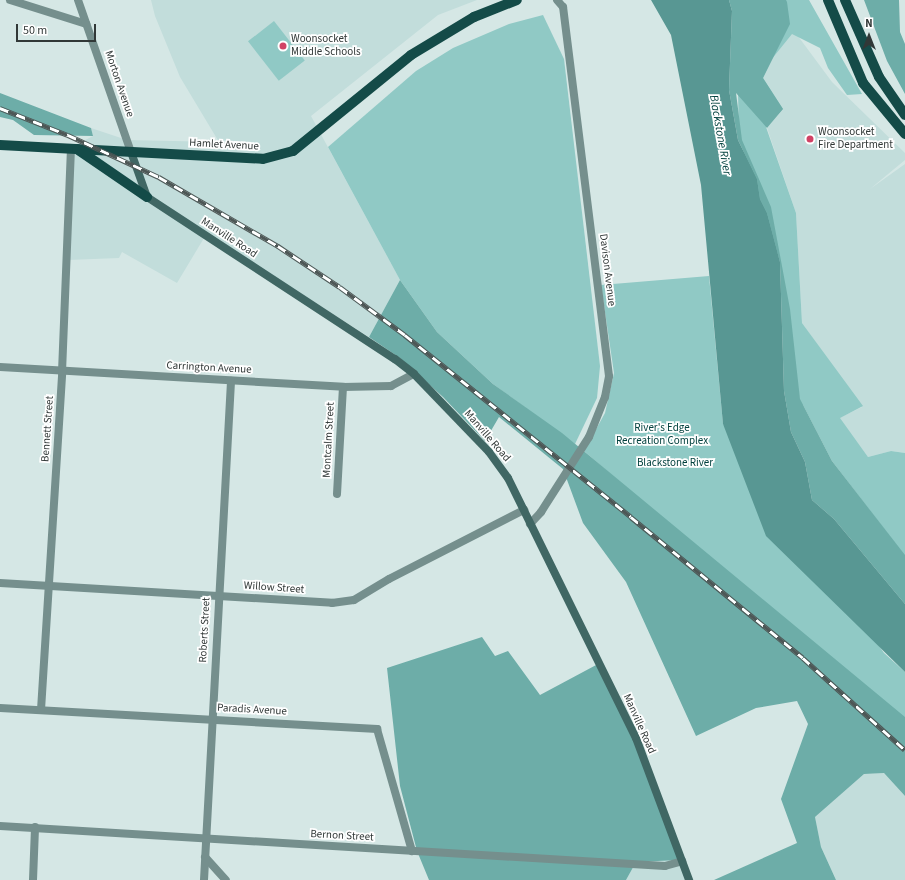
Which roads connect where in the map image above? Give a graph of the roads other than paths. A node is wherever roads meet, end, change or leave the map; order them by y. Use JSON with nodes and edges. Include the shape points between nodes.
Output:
{"nodes":[{"id":1,"x":10,"y":0,"type":"edge"},
{"id":2,"x":78,"y":0,"type":"edge"},
{"id":3,"x":517,"y":0,"type":"edge"},
{"id":4,"x":557,"y":0,"type":"edge"},
{"id":5,"x":828,"y":0,"type":"edge"},
{"id":6,"x":846,"y":0,"type":"edge"},
{"id":7,"x":86,"y":24,"type":"junction"},
{"id":8,"x":905,"y":115,"type":"edge"},
{"id":9,"x":905,"y":134,"type":"edge"},
{"id":10,"x":0,"y":146,"type":"edge"},
{"id":11,"x":74,"y":149,"type":"junction"},
{"id":12,"x":131,"y":152,"type":"junction"},
{"id":13,"x":147,"y":197,"type":"junction"},
{"id":14,"x":0,"y":367,"type":"edge"},
{"id":15,"x":62,"y":372,"type":"junction"},
{"id":16,"x":414,"y":374,"type":"junction"},
{"id":17,"x":231,"y":380,"type":"junction"},
{"id":18,"x":343,"y":386,"type":"junction"},
{"id":19,"x":337,"y":494,"type":"dead end"},
{"id":20,"x":524,"y":510,"type":"junction"},
{"id":21,"x":530,"y":524,"type":"junction"},
{"id":22,"x":0,"y":583,"type":"edge"},
{"id":23,"x":49,"y":586,"type":"junction"},
{"id":24,"x":218,"y":596,"type":"junction"},
{"id":25,"x":0,"y":708,"type":"edge"},
{"id":26,"x":41,"y":710,"type":"junction"},
{"id":27,"x":212,"y":719,"type":"junction"},
{"id":28,"x":0,"y":826,"type":"edge"},
{"id":29,"x":35,"y":827,"type":"junction"},
{"id":30,"x":205,"y":840,"type":"junction"},
{"id":31,"x":412,"y":851,"type":"junction"},
{"id":32,"x":205,"y":857,"type":"junction"},
{"id":33,"x":682,"y":861,"type":"junction"},
{"id":34,"x":33,"y":880,"type":"edge"},
{"id":35,"x":204,"y":880,"type":"edge"},
{"id":36,"x":226,"y":880,"type":"edge"},
{"id":37,"x":689,"y":880,"type":"edge"}],
"edges":[{"from":1,"to":7,"type":"street"},
{"from":2,"to":7,"type":"street","name":"Morton Avenue"},
{"from":3,"to":12,"type":"main road","name":"Hamlet Avenue","via":[[474,17],[415,52],[293,151],[263,159]]},
{"from":4,"to":21,"type":"street","name":"Davison Avenue","via":[[563,7],[609,376],[605,397],[588,438],[541,512]]},
{"from":5,"to":9,"type":"main road","via":[[863,83]]},
{"from":6,"to":8,"type":"main road","via":[[879,77]]},
{"from":7,"to":12,"type":"street","name":"Morton Avenue"},
{"from":10,"to":11,"type":"main road","name":"Hamlet Avenue"},
{"from":11,"to":12,"type":"main road","name":"Hamlet Avenue"},
{"from":11,"to":13,"type":"main road"},
{"from":11,"to":15,"type":"street","name":"Bennett Street"},
{"from":12,"to":13,"type":"main road"},
{"from":13,"to":16,"type":"main road","name":"Manville Road","via":[[396,359]]},
{"from":14,"to":15,"type":"street","name":"Carrington Avenue"},
{"from":15,"to":17,"type":"street","name":"Carrington Avenue"},
{"from":15,"to":23,"type":"street","name":"Bennett Street"},
{"from":16,"to":18,"type":"street","name":"Carrington Avenue","via":[[391,386]]},
{"from":16,"to":20,"type":"main road","name":"Manville Road","via":[[489,452],[508,478]]},
{"from":17,"to":18,"type":"street","name":"Carrington Avenue"},
{"from":17,"to":24,"type":"street","name":"Roberts Street"},
{"from":18,"to":19,"type":"street","name":"Montcalm Street"},
{"from":20,"to":21,"type":"main road","name":"Manville Road"},
{"from":20,"to":24,"type":"street","name":"Willow Street","via":[[389,579],[354,600],[332,603]]},
{"from":21,"to":33,"type":"main road","name":"Manville Road","via":[[636,738]]},
{"from":22,"to":23,"type":"street","name":"Willow Street"},
{"from":23,"to":24,"type":"street","name":"Willow Street"},
{"from":23,"to":26,"type":"street","name":"Bennett Street"},
{"from":24,"to":27,"type":"street","name":"Roberts Street"},
{"from":25,"to":26,"type":"street","name":"Paradis Avenue"},
{"from":26,"to":27,"type":"street","name":"Paradis Avenue"},
{"from":27,"to":30,"type":"street","name":"Roberts Street"},
{"from":27,"to":31,"type":"street","name":"Paradis Avenue","via":[[376,729]]},
{"from":28,"to":29,"type":"street","name":"Bernon Street"},
{"from":29,"to":30,"type":"street","name":"Bernon Street"},
{"from":29,"to":34,"type":"street"},
{"from":30,"to":31,"type":"street","name":"Bernon Street"},
{"from":30,"to":32,"type":"street","name":"Roberts Street"},
{"from":31,"to":33,"type":"street","name":"Bernon Street","via":[[665,866]]},
{"from":32,"to":35,"type":"street","name":"Roberts Street"},
{"from":32,"to":36,"type":"street"},
{"from":33,"to":37,"type":"main road","name":"Manville Road"}]}
